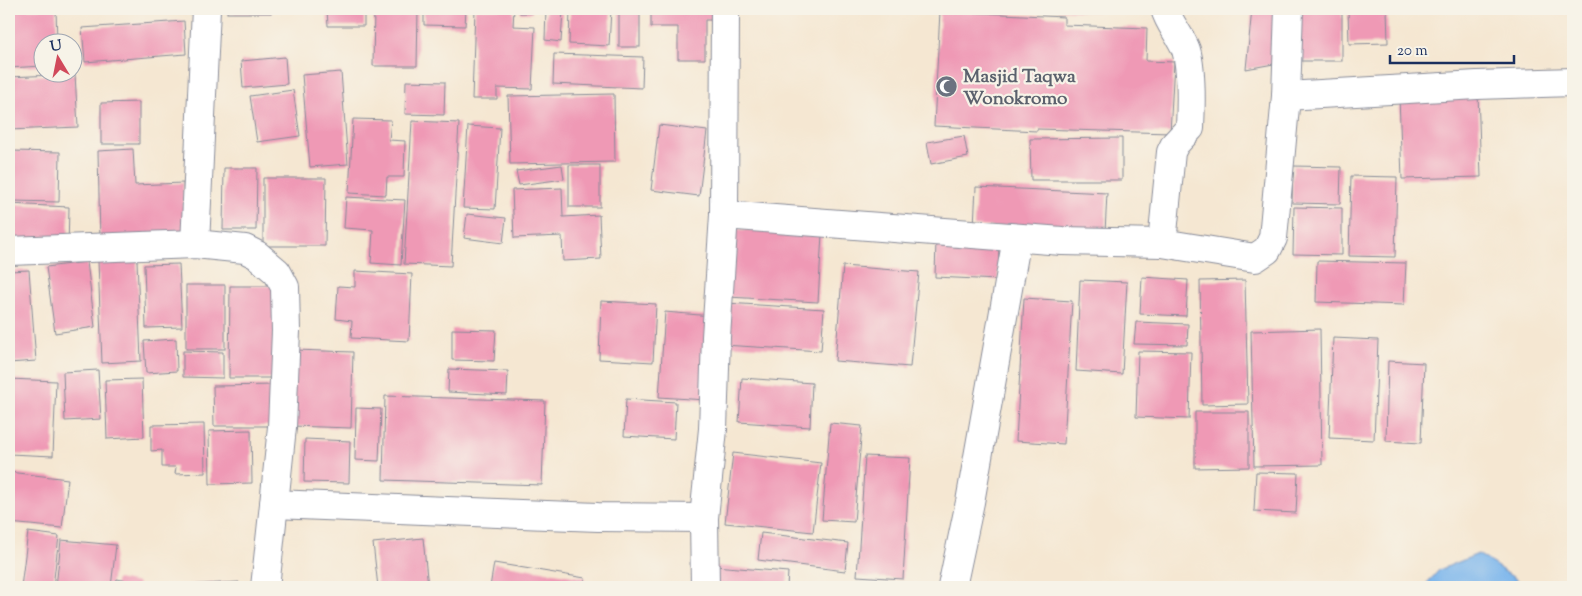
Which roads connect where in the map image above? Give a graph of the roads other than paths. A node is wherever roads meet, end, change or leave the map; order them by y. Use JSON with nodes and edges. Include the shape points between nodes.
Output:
{"nodes":[{"id":1,"x":206,"y":9,"type":"edge"},
{"id":2,"x":724,"y":9,"type":"edge"},
{"id":3,"x":1165,"y":9,"type":"edge"},
{"id":4,"x":1289,"y":9,"type":"edge"},
{"id":5,"x":1573,"y":82,"type":"edge"},
{"id":6,"x":1286,"y":96,"type":"junction"},
{"id":7,"x":724,"y":216,"type":"junction"},
{"id":8,"x":1017,"y":238,"type":"junction"},
{"id":9,"x":1162,"y":243,"type":"junction"},
{"id":10,"x":195,"y":244,"type":"junction"},
{"id":11,"x":9,"y":251,"type":"edge"},
{"id":12,"x":274,"y":504,"type":"junction"},
{"id":13,"x":704,"y":518,"type":"junction"},
{"id":14,"x":265,"y":587,"type":"edge"},
{"id":15,"x":705,"y":587,"type":"edge"},
{"id":16,"x":952,"y":587,"type":"edge"}],
"edges":[{"from":1,"to":10,"type":"street"},
{"from":2,"to":7,"type":"street"},
{"from":3,"to":9,"type":"street","via":[[1185,48],[1191,111],[1190,128],[1171,152]]},
{"from":4,"to":6,"type":"street"},
{"from":5,"to":6,"type":"street"},
{"from":6,"to":9,"type":"street","via":[[1274,238],[1266,250],[1255,258]]},
{"from":7,"to":8,"type":"street"},
{"from":7,"to":13,"type":"street","via":[[713,429]]},
{"from":8,"to":9,"type":"street"},
{"from":8,"to":16,"type":"street"},
{"from":10,"to":11,"type":"street"},
{"from":10,"to":12,"type":"street","via":[[246,249],[277,272],[285,287],[282,427]]},
{"from":12,"to":13,"type":"street"},
{"from":12,"to":14,"type":"street"},
{"from":13,"to":15,"type":"street"}]}
